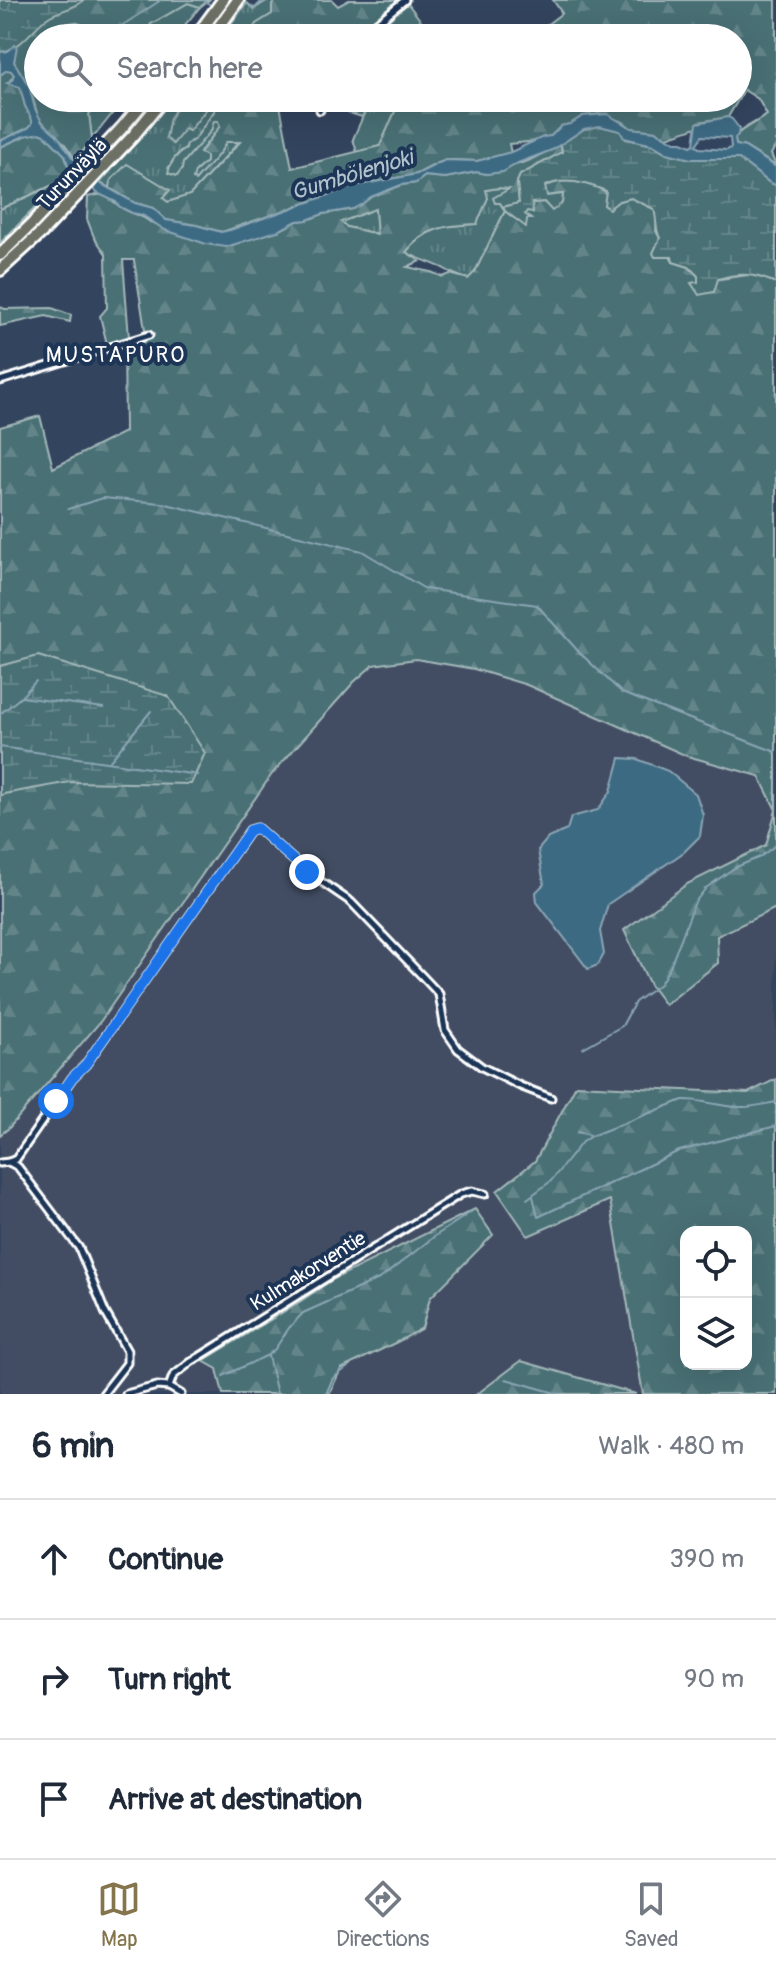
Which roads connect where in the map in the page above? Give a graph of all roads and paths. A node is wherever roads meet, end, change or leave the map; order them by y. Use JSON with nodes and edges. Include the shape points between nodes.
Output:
{"nodes":[{"id":1,"x":223,"y":0,"type":"edge"},
{"id":2,"x":238,"y":0,"type":"edge"},
{"id":3,"x":405,"y":0,"type":"edge"},
{"id":4,"x":205,"y":24,"type":"edge"},
{"id":5,"x":221,"y":24,"type":"edge"},
{"id":6,"x":375,"y":24,"type":"edge"},
{"id":7,"x":135,"y":112,"type":"edge"},
{"id":8,"x":153,"y":112,"type":"edge"},
{"id":9,"x":0,"y":255,"type":"edge"},
{"id":10,"x":0,"y":270,"type":"edge"},
{"id":11,"x":149,"y":335,"type":"dead end"},
{"id":12,"x":0,"y":381,"type":"edge"},
{"id":13,"x":551,"y":1098,"type":"dead end"},
{"id":14,"x":9,"y":1162,"type":"junction"},
{"id":15,"x":0,"y":1163,"type":"edge"},
{"id":16,"x":485,"y":1194,"type":"dead end"},
{"id":17,"x":169,"y":1387,"type":"junction"},
{"id":18,"x":103,"y":1394,"type":"edge"},
{"id":19,"x":126,"y":1394,"type":"edge"},
{"id":20,"x":181,"y":1394,"type":"edge"}],
"edges":[{"from":1,"to":4,"type":"highway"},
{"from":2,"to":5,"type":"highway"},
{"from":3,"to":6,"type":"street"},
{"from":7,"to":9,"type":"highway","name":"Turunväylä"},
{"from":8,"to":10,"type":"highway","name":"Turunväylä"},
{"from":11,"to":12,"type":"street"},
{"from":13,"to":14,"type":"street","via":[[482,1067],[458,1049],[445,1030],[439,994],[431,985],[351,902],[257,828],[250,830],[86,1064]]},
{"from":14,"to":15,"type":"street"},
{"from":14,"to":18,"type":"street","via":[[79,1248],[127,1351],[127,1363]]},
{"from":16,"to":17,"type":"street","name":"Kulmakorventie","via":[[461,1194],[191,1362],[173,1376]]},
{"from":17,"to":19,"type":"street"},
{"from":17,"to":20,"type":"street"}]}
